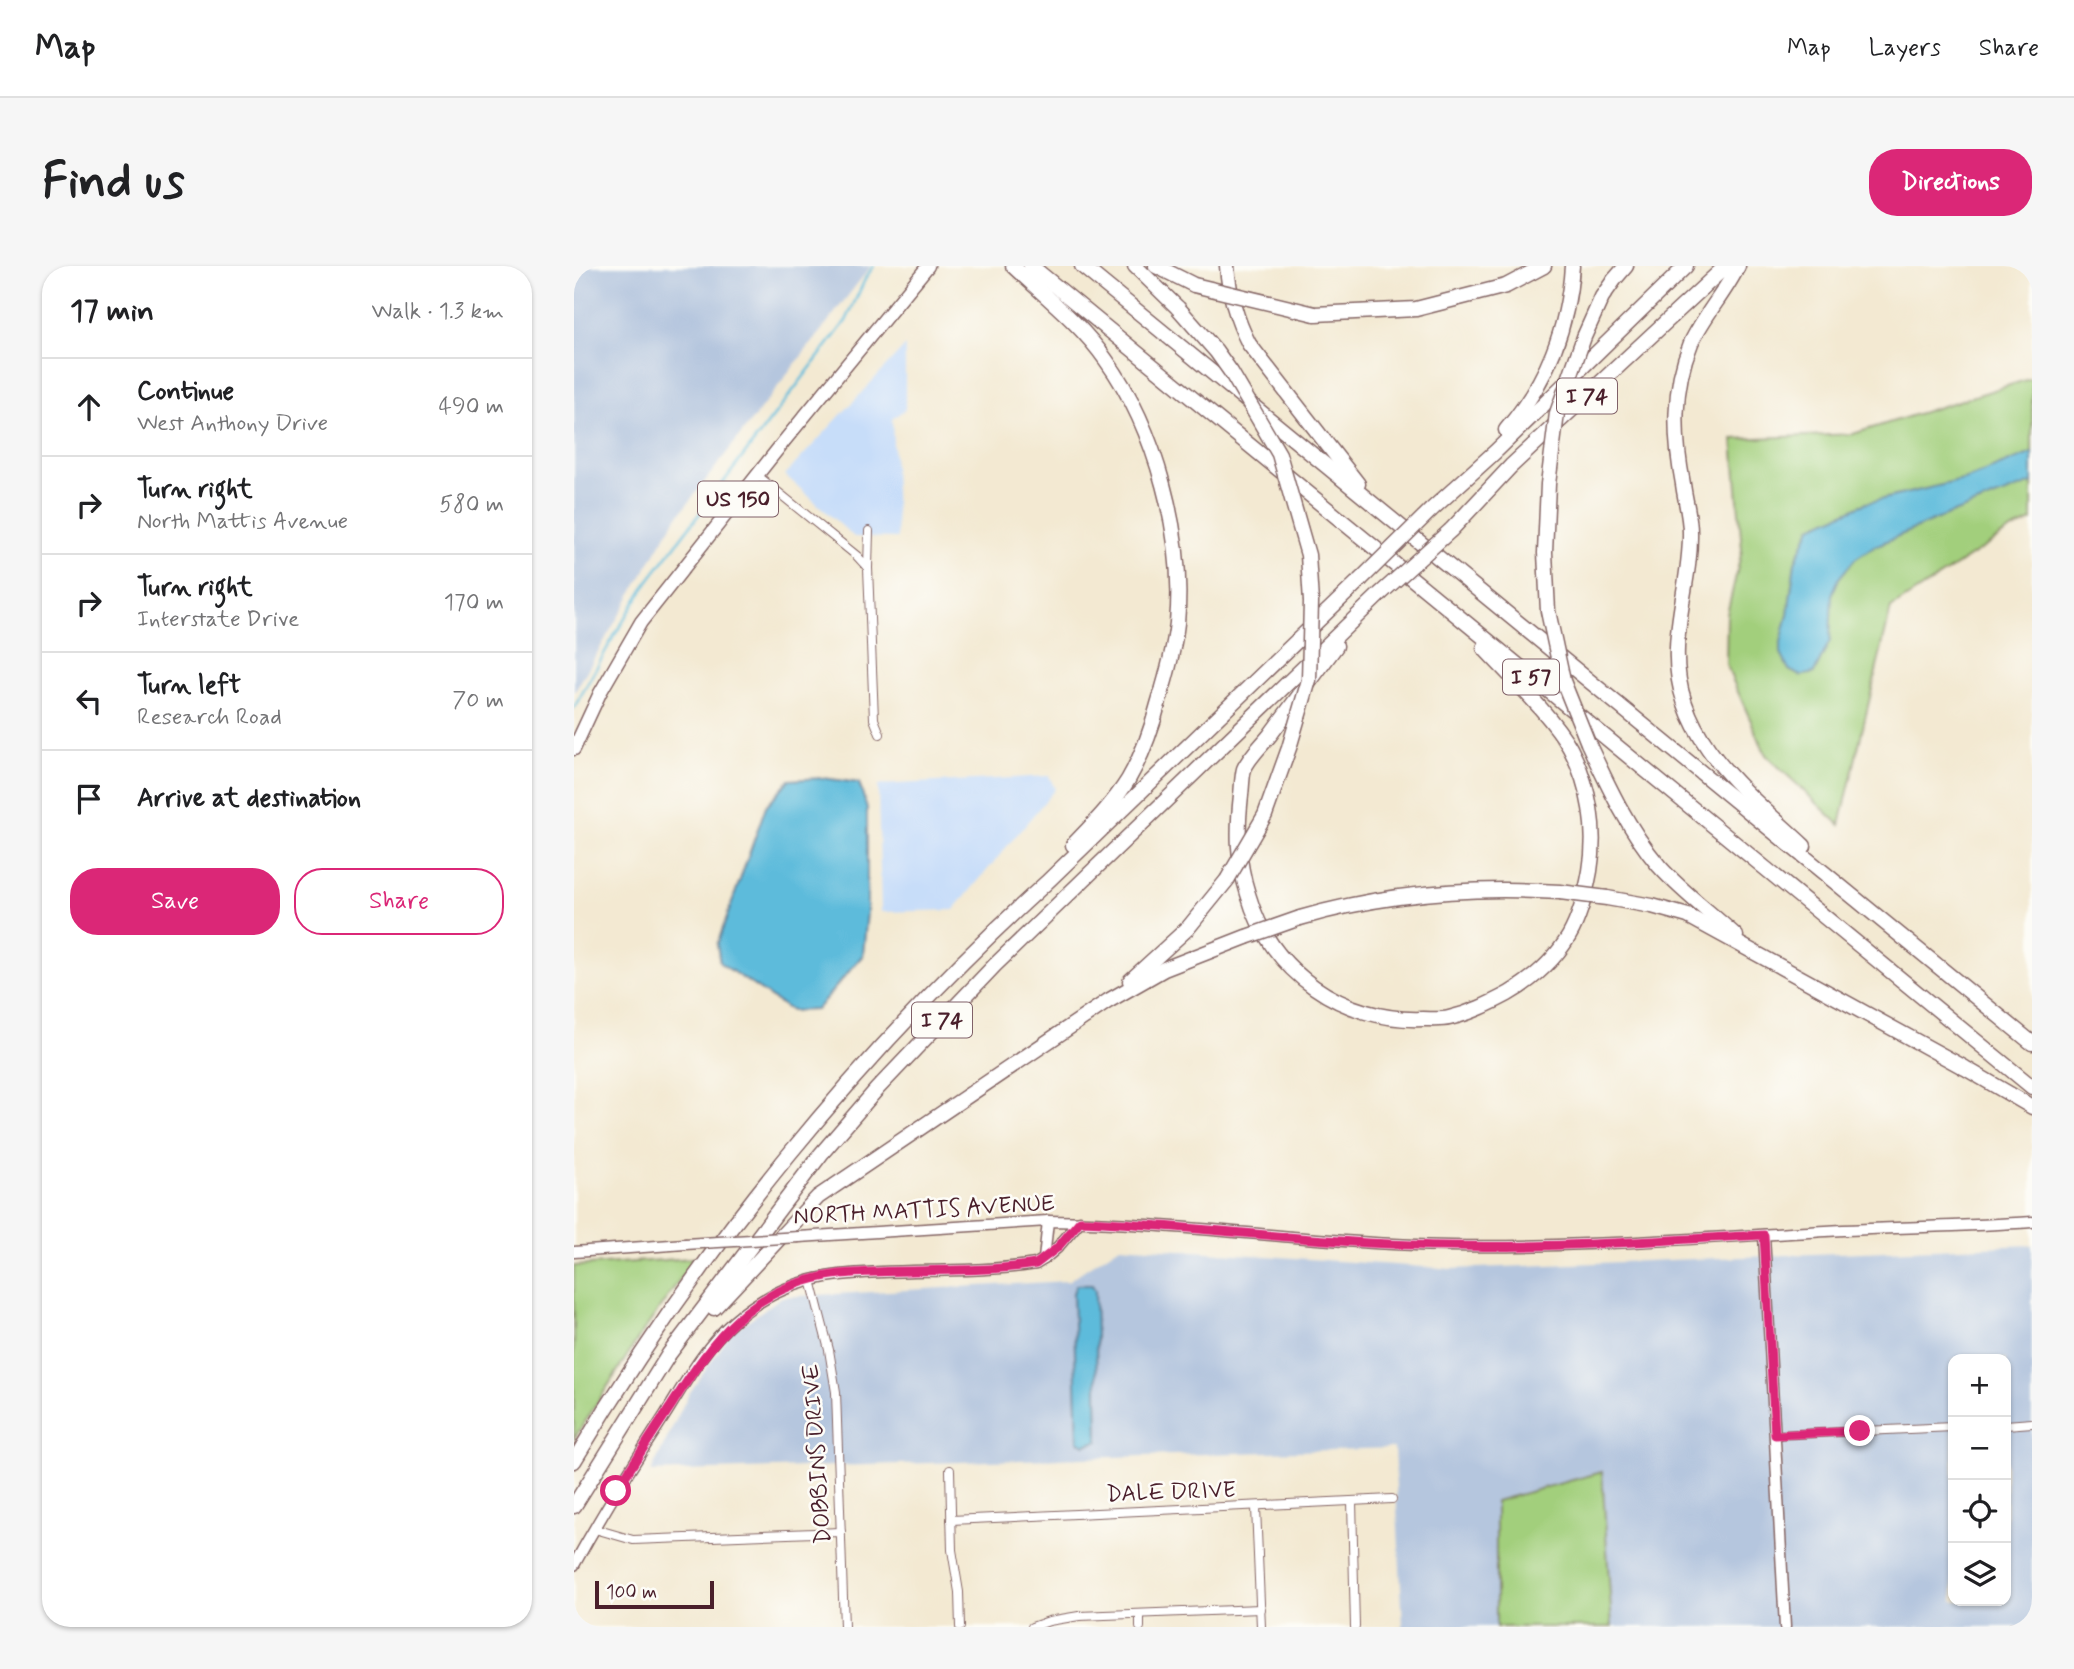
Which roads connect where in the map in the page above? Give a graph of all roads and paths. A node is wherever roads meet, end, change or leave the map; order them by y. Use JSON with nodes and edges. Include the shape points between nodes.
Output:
{"nodes":[{"id":1,"x":928,"y":266,"type":"edge"},
{"id":2,"x":1013,"y":266,"type":"edge"},
{"id":3,"x":1031,"y":266,"type":"edge"},
{"id":4,"x":1082,"y":266,"type":"edge"},
{"id":5,"x":1135,"y":266,"type":"edge"},
{"id":6,"x":1156,"y":266,"type":"edge"},
{"id":7,"x":1227,"y":266,"type":"edge"},
{"id":8,"x":1544,"y":266,"type":"edge"},
{"id":9,"x":1572,"y":266,"type":"edge"},
{"id":10,"x":1626,"y":266,"type":"edge"},
{"id":11,"x":1686,"y":266,"type":"edge"},
{"id":12,"x":1726,"y":266,"type":"edge"},
{"id":13,"x":1738,"y":266,"type":"edge"},
{"id":14,"x":758,"y":476,"type":"junction"},
{"id":15,"x":1458,"y":486,"type":"junction"},
{"id":16,"x":1376,"y":507,"type":"junction"},
{"id":17,"x":869,"y":531,"type":"dead end"},
{"id":18,"x":868,"y":568,"type":"junction"},
{"id":19,"x":1361,"y":613,"type":"junction"},
{"id":20,"x":1453,"y":613,"type":"junction"},
{"id":21,"x":880,"y":734,"type":"dead end"},
{"id":22,"x":574,"y":749,"type":"edge"},
{"id":23,"x":1879,"y":917,"type":"junction"},
{"id":24,"x":999,"y":927,"type":"junction"},
{"id":25,"x":1752,"y":951,"type":"junction"},
{"id":26,"x":1108,"y":1001,"type":"junction"},
{"id":27,"x":2032,"y":1043,"type":"edge"},
{"id":28,"x":2032,"y":1087,"type":"edge"},
{"id":29,"x":2032,"y":1107,"type":"edge"},
{"id":30,"x":1048,"y":1221,"type":"junction"},
{"id":31,"x":1080,"y":1221,"type":"junction"},
{"id":32,"x":2032,"y":1222,"type":"edge"},
{"id":33,"x":1764,"y":1235,"type":"junction"},
{"id":34,"x":574,"y":1252,"type":"edge"},
{"id":35,"x":1044,"y":1259,"type":"junction"},
{"id":36,"x":811,"y":1280,"type":"junction"},
{"id":37,"x":669,"y":1354,"type":"junction"},
{"id":38,"x":2032,"y":1423,"type":"edge"},
{"id":39,"x":2011,"y":1424,"type":"edge"},
{"id":40,"x":1948,"y":1427,"type":"edge"},
{"id":41,"x":1775,"y":1435,"type":"junction"},
{"id":42,"x":574,"y":1461,"type":"edge"},
{"id":43,"x":950,"y":1470,"type":"dead end"},
{"id":44,"x":1392,"y":1499,"type":"dead end"},
{"id":45,"x":1352,"y":1501,"type":"junction"},
{"id":46,"x":574,"y":1507,"type":"edge"},
{"id":47,"x":1256,"y":1507,"type":"junction"},
{"id":48,"x":951,"y":1520,"type":"junction"},
{"id":49,"x":595,"y":1529,"type":"junction"},
{"id":50,"x":841,"y":1532,"type":"junction"},
{"id":51,"x":574,"y":1565,"type":"edge"},
{"id":52,"x":1261,"y":1609,"type":"junction"},
{"id":53,"x":1139,"y":1614,"type":"junction"},
{"id":54,"x":2032,"y":1626,"type":"edge"},
{"id":55,"x":844,"y":1627,"type":"edge"},
{"id":56,"x":960,"y":1627,"type":"edge"},
{"id":57,"x":1032,"y":1627,"type":"edge"},
{"id":58,"x":1140,"y":1627,"type":"edge"},
{"id":59,"x":1261,"y":1627,"type":"edge"},
{"id":60,"x":1356,"y":1627,"type":"edge"},
{"id":61,"x":1785,"y":1627,"type":"edge"},
{"id":62,"x":2013,"y":1627,"type":"edge"}],
"edges":[{"from":1,"to":14,"type":"main road","number":"US 150"},
{"from":2,"to":24,"type":"highway","via":[[1094,344],[1130,399],[1162,487],[1178,582],[1171,655],[1137,764],[1108,808]]},
{"from":3,"to":20,"type":"highway","number":"I 57"},
{"from":4,"to":16,"type":"highway","number":"I 57"},
{"from":5,"to":26,"type":"highway","bridge":true,"via":[[1216,351],[1279,454],[1308,555],[1309,680],[1265,815],[1227,880],[1188,928]]},
{"from":6,"to":8,"type":"highway","bridge":true,"via":[[1194,285],[1315,314],[1416,309],[1506,286]]},
{"from":7,"to":16,"type":"highway","via":[[1228,286],[1249,344]]},
{"from":9,"to":15,"type":"highway","via":[[1568,309],[1541,380],[1512,423]]},
{"from":10,"to":25,"type":"highway","bridge":true,"via":[[1602,297],[1557,413],[1548,484],[1548,611],[1563,681],[1611,792],[1660,867]]},
{"from":11,"to":15,"type":"highway","number":"I 74"},
{"from":12,"to":19,"type":"highway","number":"I 74","bridge":true},
{"from":13,"to":23,"type":"highway","via":[[1690,345],[1676,408],[1676,443],[1690,530],[1676,650],[1681,695],[1694,729],[1721,767]]},
{"from":14,"to":18,"type":"street"},
{"from":14,"to":22,"type":"main road","number":"US 150","via":[[637,629]]},
{"from":15,"to":24,"type":"highway","number":"I 74","bridge":true},
{"from":16,"to":23,"type":"highway","number":"I 57"},
{"from":17,"to":18,"type":"street"},
{"from":18,"to":21,"type":"street","via":[[874,719]]},
{"from":19,"to":20,"type":"highway","via":[[1244,769],[1237,832],[1250,902],[1279,956],[1300,978],[1331,998],[1370,1014],[1405,1020],[1447,1018],[1484,1007],[1548,964],[1569,936],[1586,895],[1594,850],[1586,788],[1570,748]]},
{"from":19,"to":37,"type":"highway","number":"I 74","via":[[995,965],[906,1057],[821,1154]]},
{"from":20,"to":28,"type":"highway","number":"I 57"},
{"from":23,"to":27,"type":"highway","number":"I 57"},
{"from":24,"to":42,"type":"highway","number":"I 74","via":[[864,1068],[766,1185],[665,1320]]},
{"from":25,"to":26,"type":"highway","bridge":true,"via":[[1688,916],[1607,898],[1466,890],[1400,895],[1345,905],[1245,937],[1164,969]]},
{"from":25,"to":29,"type":"highway"},
{"from":26,"to":37,"type":"highway","via":[[818,1197]]},
{"from":30,"to":31,"type":"street","name":"NORTH MATTIS AVENUE"},
{"from":30,"to":34,"type":"street","name":"NORTH MATTIS AVENUE","bridge":true},
{"from":30,"to":35,"type":"street"},
{"from":31,"to":33,"type":"street","name":"NORTH MATTIS AVENUE","via":[[1426,1246]]},
{"from":31,"to":35,"type":"street"},
{"from":32,"to":33,"type":"street","name":"NORTH MATTIS AVENUE"},
{"from":33,"to":41,"type":"street"},
{"from":35,"to":36,"type":"street","via":[[1023,1266]]},
{"from":36,"to":49,"type":"street","via":[[766,1298],[722,1333],[680,1391]]},
{"from":36,"to":50,"type":"street","name":"DOBBINS DRIVE","via":[[836,1392]]},
{"from":37,"to":46,"type":"highway","number":"I 74"},
{"from":38,"to":39,"type":"street"},
{"from":40,"to":41,"type":"street"},
{"from":41,"to":61,"type":"street"},
{"from":43,"to":48,"type":"street"},
{"from":44,"to":45,"type":"street","name":"DALE DRIVE"},
{"from":45,"to":47,"type":"street","name":"DALE DRIVE"},
{"from":45,"to":60,"type":"street"},
{"from":47,"to":48,"type":"street","name":"DALE DRIVE"},
{"from":47,"to":52,"type":"street"},
{"from":48,"to":56,"type":"street"},
{"from":49,"to":50,"type":"street","via":[[649,1540]]},
{"from":49,"to":51,"type":"street"},
{"from":50,"to":55,"type":"street","name":"DOBBINS DRIVE"},
{"from":52,"to":53,"type":"street"},
{"from":52,"to":59,"type":"street"},
{"from":53,"to":57,"type":"street","via":[[1062,1618]]},
{"from":53,"to":58,"type":"street"},
{"from":54,"to":62,"type":"street"}]}
